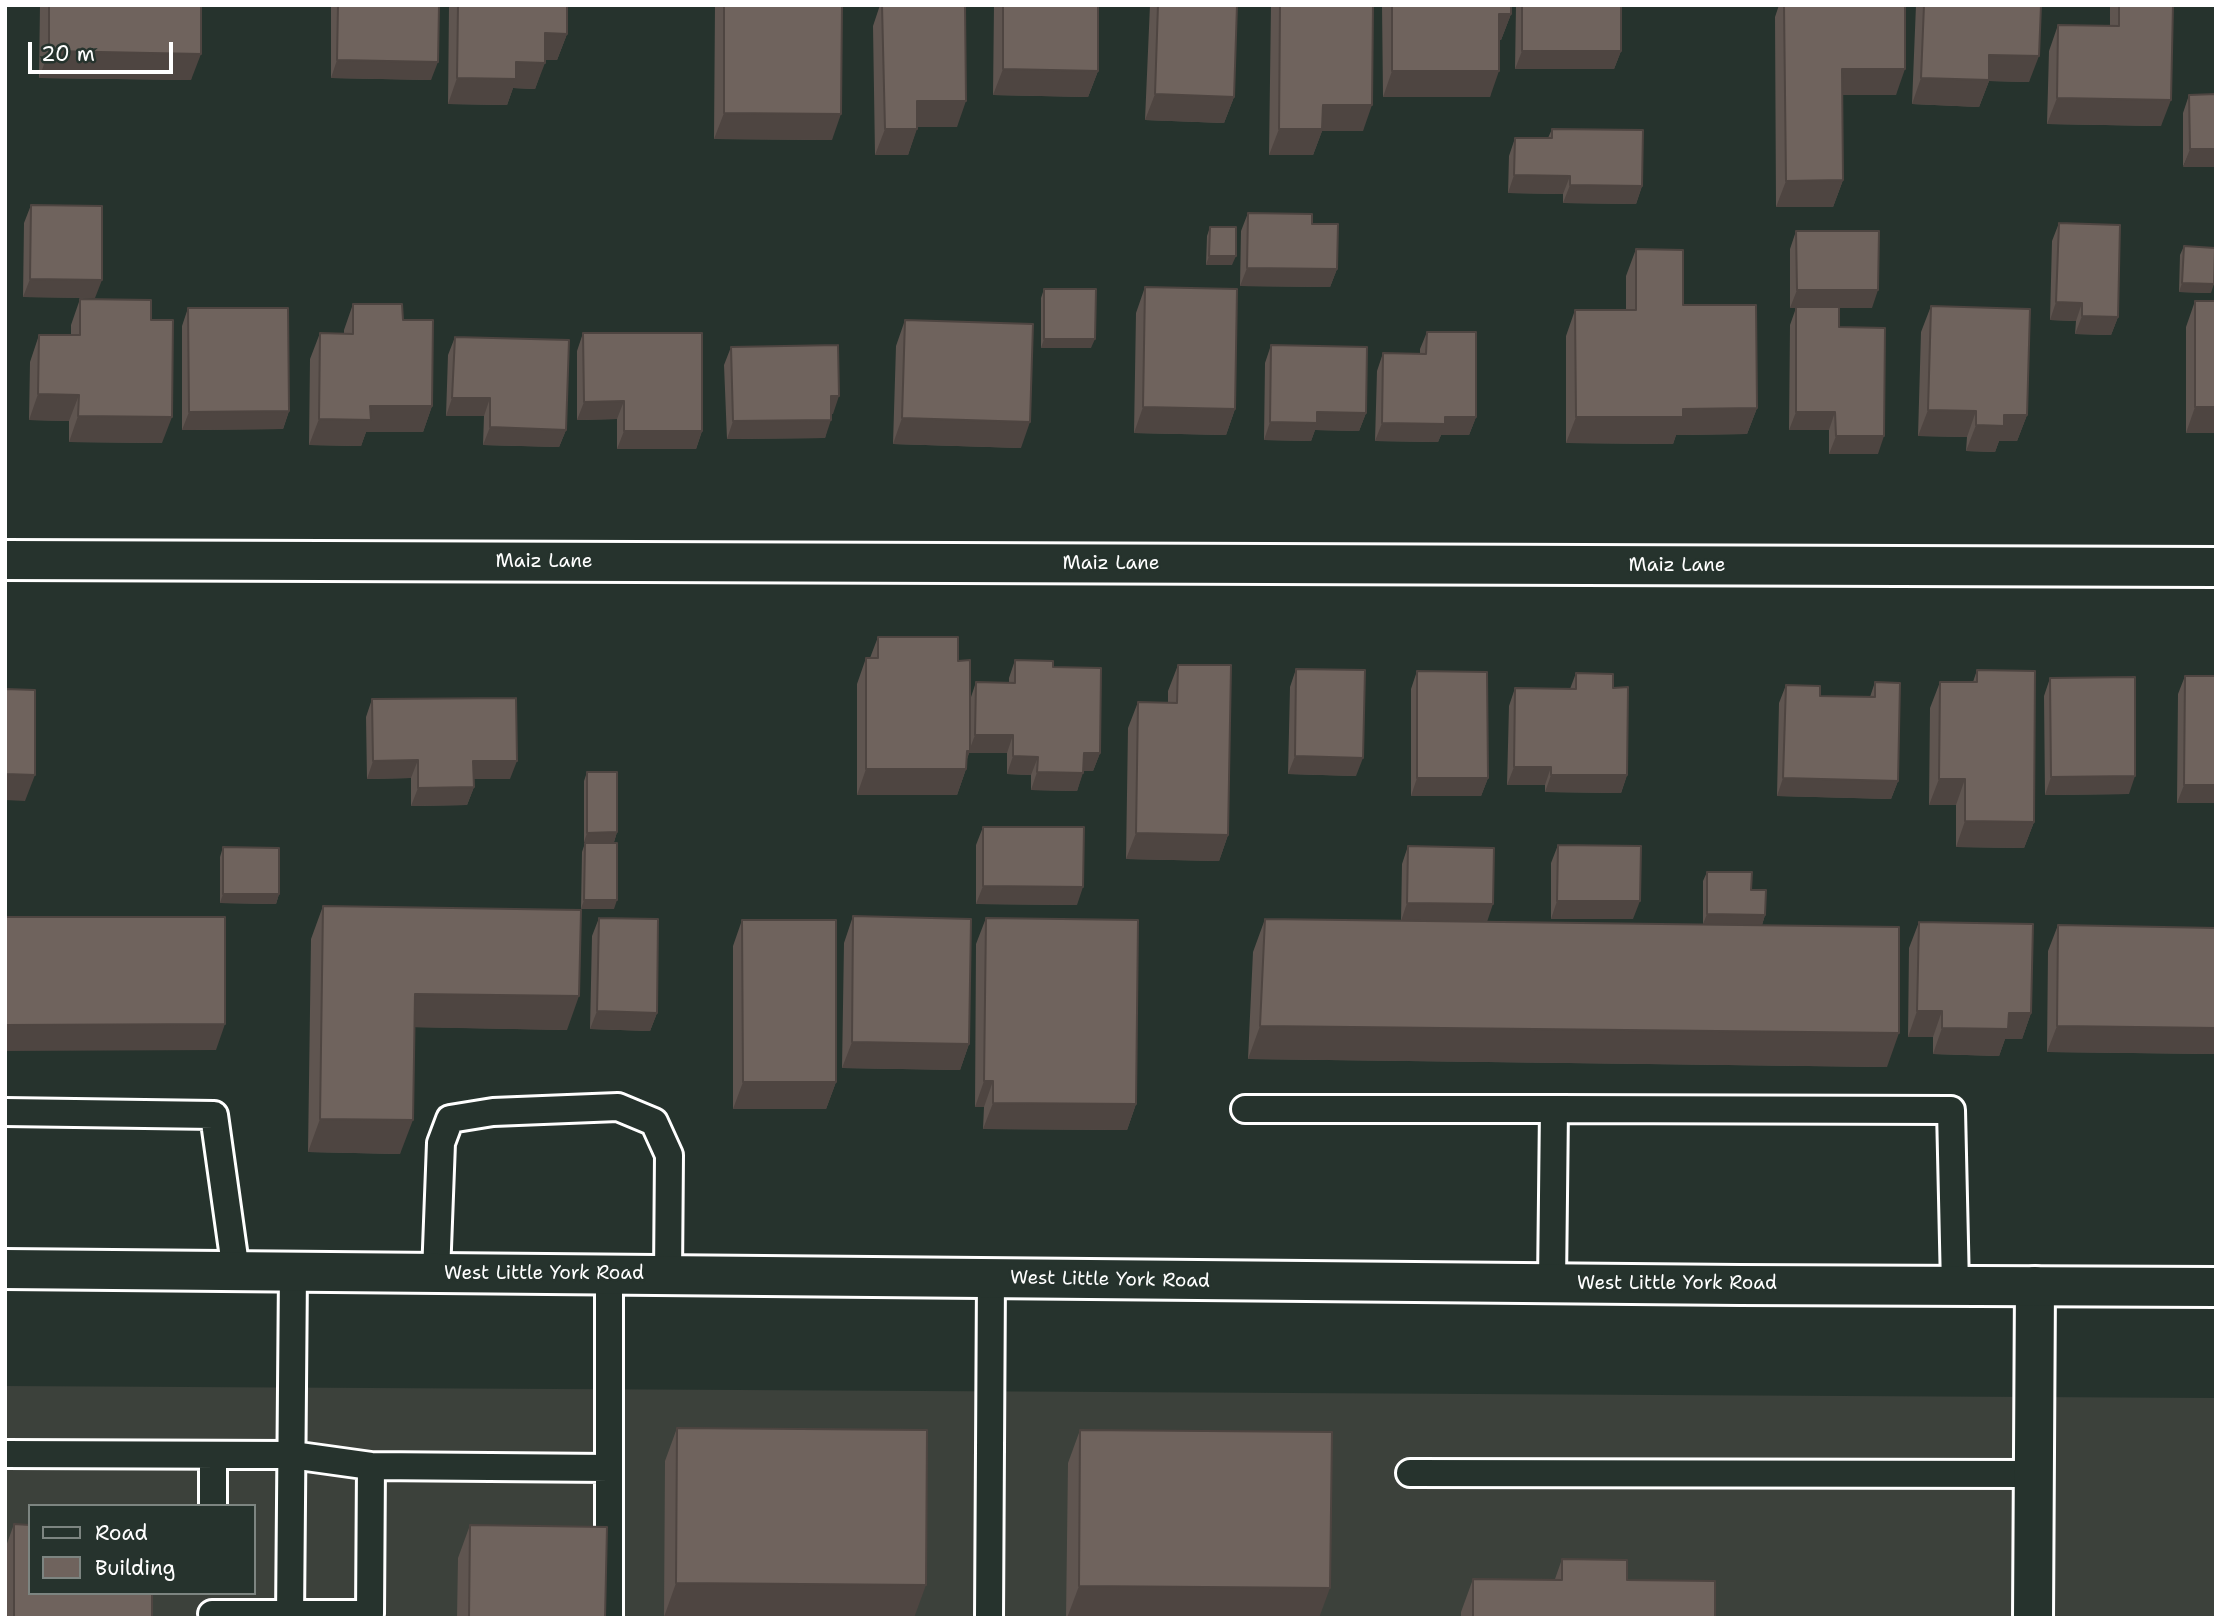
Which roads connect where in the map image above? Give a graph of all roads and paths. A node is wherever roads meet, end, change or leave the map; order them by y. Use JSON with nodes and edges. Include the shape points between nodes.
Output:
{"nodes":[{"id":1,"x":5,"y":560,"type":"edge"},
{"id":2,"x":2216,"y":567,"type":"edge"},
{"id":3,"x":1245,"y":1109,"type":"dead end"},
{"id":4,"x":1554,"y":1109,"type":"junction"},
{"id":5,"x":5,"y":1112,"type":"edge"},
{"id":6,"x":5,"y":1269,"type":"edge"},
{"id":7,"x":236,"y":1272,"type":"junction"},
{"id":8,"x":293,"y":1272,"type":"junction"},
{"id":9,"x":436,"y":1274,"type":"junction"},
{"id":10,"x":609,"y":1275,"type":"junction"},
{"id":11,"x":668,"y":1275,"type":"junction"},
{"id":12,"x":991,"y":1279,"type":"junction"},
{"id":13,"x":1552,"y":1283,"type":"junction"},
{"id":14,"x":1955,"y":1286,"type":"junction"},
{"id":15,"x":2035,"y":1286,"type":"junction"},
{"id":16,"x":2216,"y":1287,"type":"edge"},
{"id":17,"x":5,"y":1454,"type":"edge"},
{"id":18,"x":213,"y":1455,"type":"junction"},
{"id":19,"x":292,"y":1455,"type":"junction"},
{"id":20,"x":371,"y":1466,"type":"junction"},
{"id":21,"x":609,"y":1468,"type":"junction"},
{"id":22,"x":1409,"y":1473,"type":"dead end"},
{"id":23,"x":2034,"y":1474,"type":"junction"},
{"id":24,"x":213,"y":1504,"type":"edge"},
{"id":25,"x":212,"y":1608,"type":"edge"},
{"id":26,"x":290,"y":1615,"type":"edge"},
{"id":27,"x":370,"y":1616,"type":"edge"},
{"id":28,"x":609,"y":1618,"type":"edge"},
{"id":29,"x":989,"y":1618,"type":"edge"},
{"id":30,"x":2033,"y":1618,"type":"edge"}],
"edges":[{"from":1,"to":2,"type":"street","name":"Maiz Lane"},
{"from":3,"to":4,"type":"lane"},
{"from":4,"to":13,"type":"lane"},
{"from":4,"to":14,"type":"lane","via":[[1951,1110]]},
{"from":5,"to":7,"type":"lane","via":[[214,1115]]},
{"from":6,"to":7,"type":"street","name":"West Little York Road"},
{"from":7,"to":8,"type":"street","name":"West Little York Road"},
{"from":8,"to":9,"type":"street","name":"West Little York Road"},
{"from":8,"to":19,"type":"lane"},
{"from":9,"to":10,"type":"street","name":"West Little York Road"},
{"from":9,"to":11,"type":"lane","via":[[441,1143],[450,1119],[493,1112],[618,1107],[654,1122],[669,1155]]},
{"from":10,"to":11,"type":"street","name":"West Little York Road"},
{"from":10,"to":21,"type":"lane"},
{"from":11,"to":12,"type":"street","name":"West Little York Road"},
{"from":12,"to":13,"type":"street","name":"West Little York Road"},
{"from":12,"to":29,"type":"lane"},
{"from":13,"to":14,"type":"street","name":"West Little York Road"},
{"from":14,"to":15,"type":"street","name":"West Little York Road"},
{"from":15,"to":16,"type":"street","name":"West Little York Road"},
{"from":15,"to":23,"type":"street"},
{"from":17,"to":18,"type":"lane"},
{"from":18,"to":19,"type":"lane"},
{"from":18,"to":24,"type":"lane"},
{"from":19,"to":20,"type":"lane"},
{"from":19,"to":26,"type":"lane"},
{"from":20,"to":21,"type":"lane"},
{"from":20,"to":27,"type":"lane"},
{"from":21,"to":28,"type":"lane"},
{"from":22,"to":23,"type":"lane"},
{"from":23,"to":30,"type":"street"},
{"from":25,"to":26,"type":"lane"},
{"from":26,"to":27,"type":"lane"}]}
